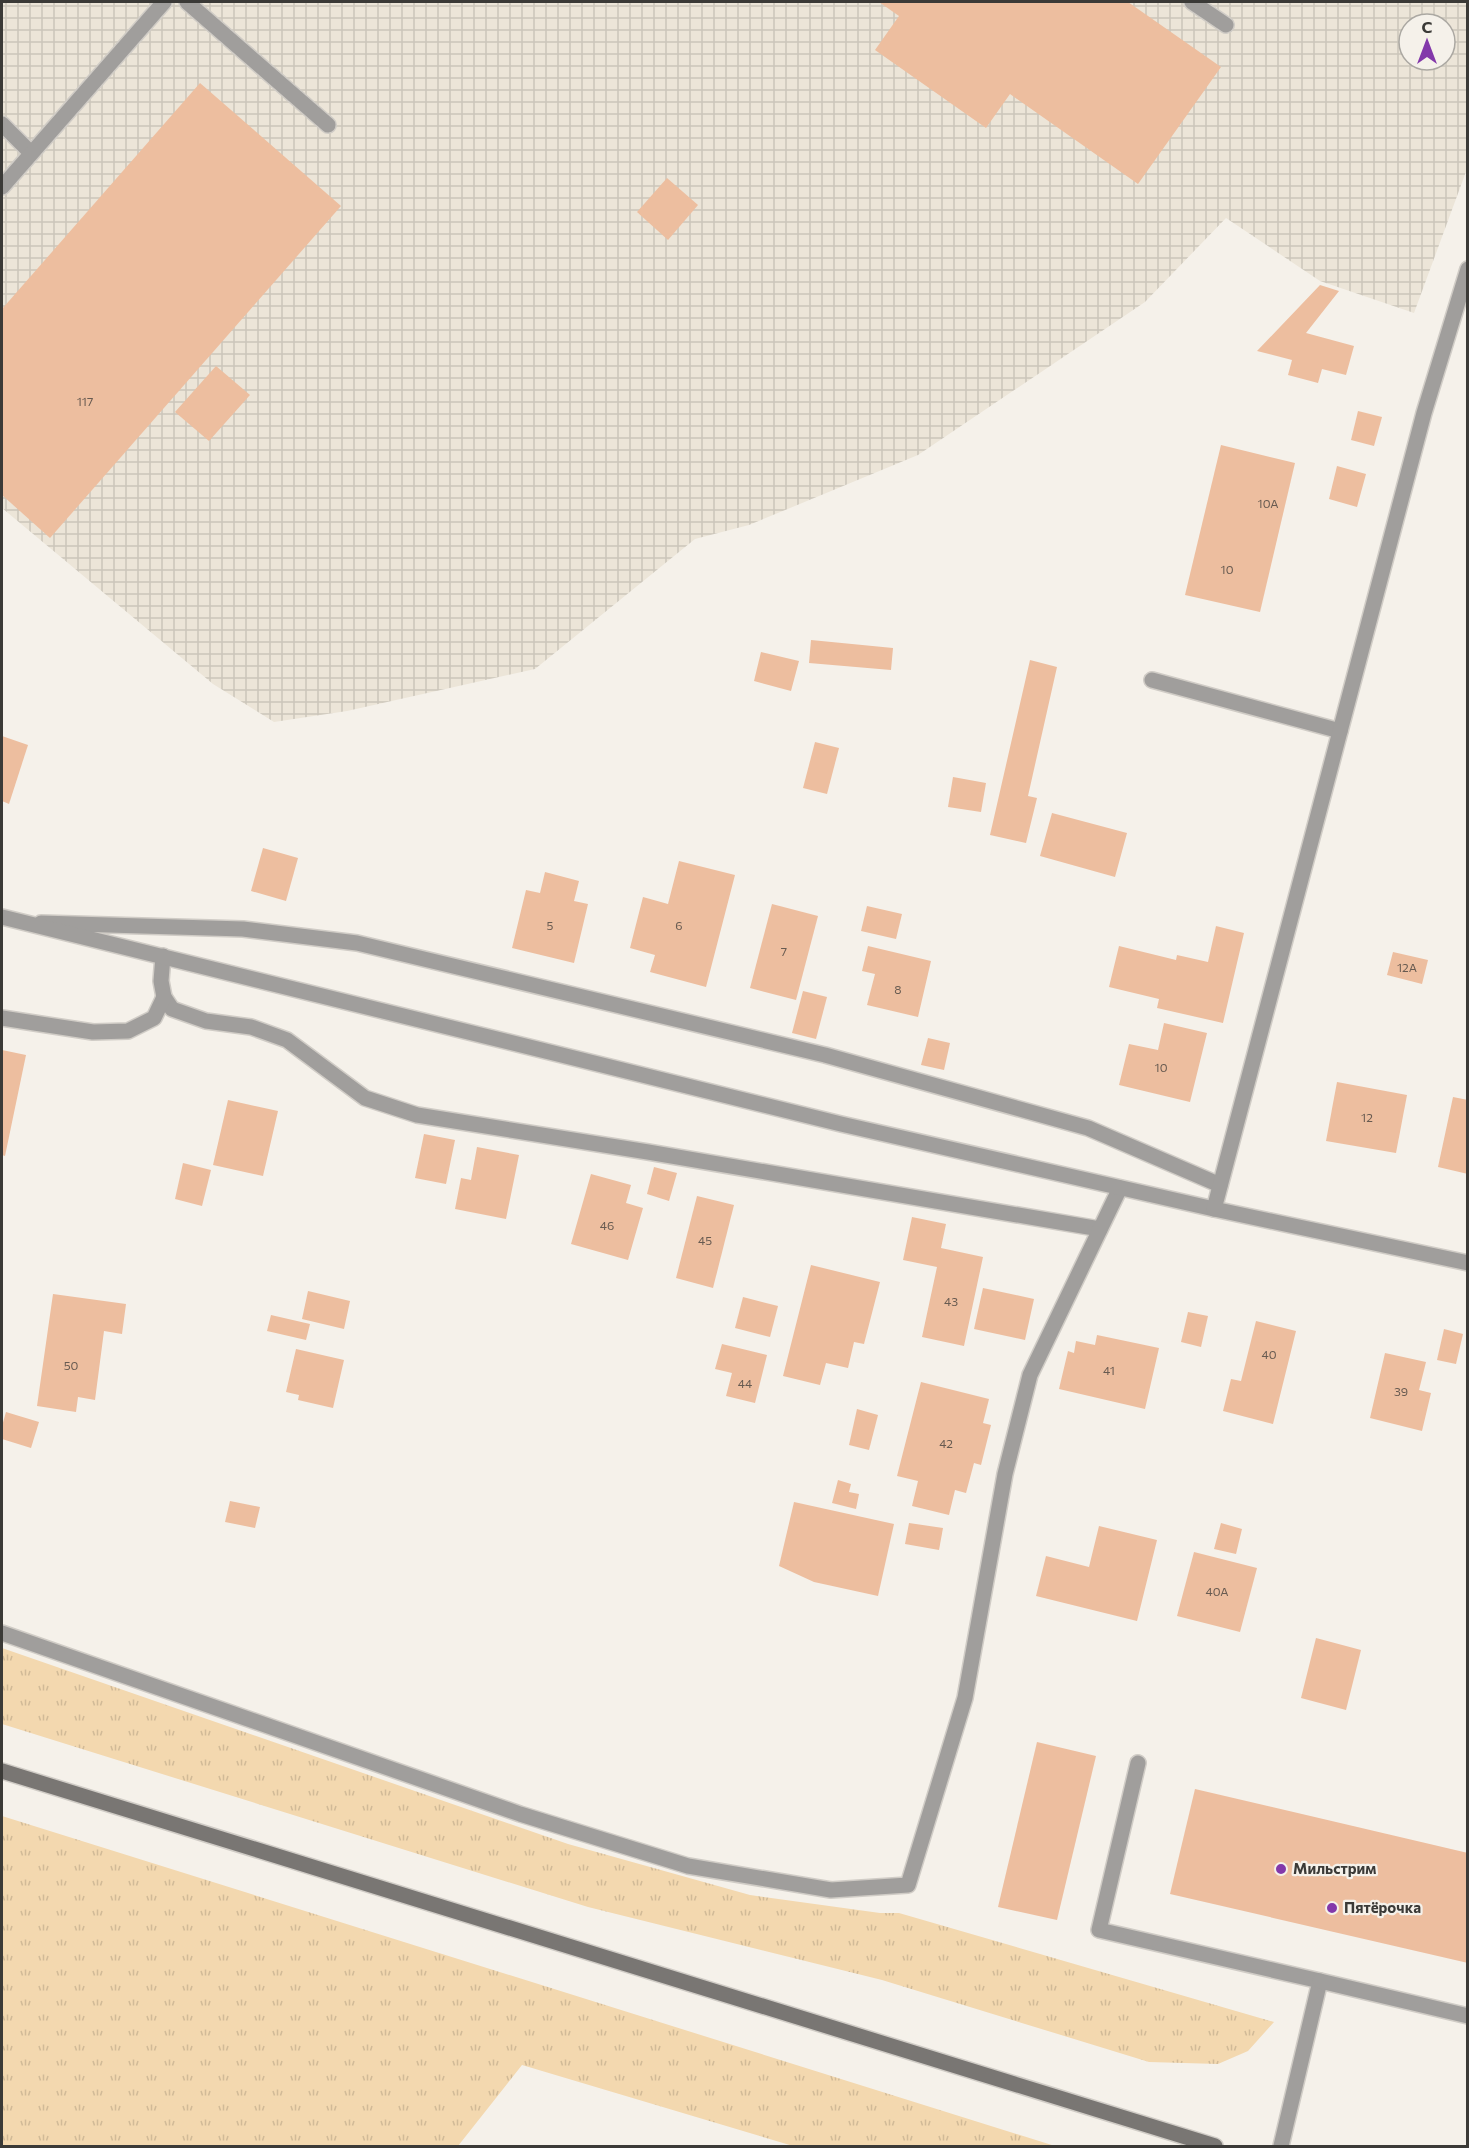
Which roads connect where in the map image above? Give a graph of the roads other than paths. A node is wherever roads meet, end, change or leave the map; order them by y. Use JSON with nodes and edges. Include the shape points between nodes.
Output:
{"nodes":[{"id":1,"x":164,"y":2,"type":"edge"},
{"id":2,"x":187,"y":2,"type":"edge"},
{"id":3,"x":1192,"y":2,"type":"edge"},
{"id":4,"x":1226,"y":25,"type":"dead end"},
{"id":5,"x":2,"y":124,"type":"edge"},
{"id":6,"x":328,"y":125,"type":"dead end"},
{"id":7,"x":31,"y":153,"type":"junction"},
{"id":8,"x":2,"y":187,"type":"edge"},
{"id":9,"x":1467,"y":269,"type":"edge"},
{"id":10,"x":1152,"y":680,"type":"dead end"},
{"id":11,"x":1340,"y":731,"type":"junction"},
{"id":12,"x":2,"y":917,"type":"edge"},
{"id":13,"x":28,"y":923,"type":"junction"},
{"id":14,"x":164,"y":956,"type":"junction"},
{"id":15,"x":164,"y":997,"type":"junction"},
{"id":16,"x":2,"y":1018,"type":"edge"},
{"id":17,"x":1220,"y":1185,"type":"junction"},
{"id":18,"x":1120,"y":1188,"type":"junction"},
{"id":19,"x":1214,"y":1209,"type":"junction"},
{"id":20,"x":1100,"y":1229,"type":"junction"},
{"id":21,"x":1467,"y":1263,"type":"edge"},
{"id":22,"x":2,"y":1633,"type":"edge"},
{"id":23,"x":1138,"y":1764,"type":"dead end"},
{"id":24,"x":2,"y":1771,"type":"edge"},
{"id":25,"x":1320,"y":1981,"type":"junction"},
{"id":26,"x":1467,"y":2016,"type":"edge"},
{"id":27,"x":1215,"y":2146,"type":"edge"},
{"id":28,"x":1281,"y":2146,"type":"edge"}],
"edges":[{"from":1,"to":7,"type":"street"},
{"from":2,"to":6,"type":"street"},
{"from":3,"to":4,"type":"street"},
{"from":5,"to":7,"type":"street"},
{"from":7,"to":8,"type":"street"},
{"from":9,"to":11,"type":"street","via":[[1424,413]]},
{"from":10,"to":11,"type":"street"},
{"from":11,"to":17,"type":"street"},
{"from":12,"to":13,"type":"street"},
{"from":13,"to":14,"type":"street"},
{"from":13,"to":17,"type":"street","via":[[243,929],[357,943],[825,1054],[1088,1128]]},
{"from":14,"to":15,"type":"street"},
{"from":14,"to":18,"type":"street","via":[[830,1121]]},
{"from":15,"to":16,"type":"street","via":[[154,1018],[128,1031],[93,1032]]},
{"from":15,"to":20,"type":"street","via":[[172,1009],[206,1021],[251,1027],[287,1040],[364,1098],[417,1115]]},
{"from":17,"to":19,"type":"street"},
{"from":18,"to":19,"type":"street"},
{"from":18,"to":20,"type":"street"},
{"from":19,"to":21,"type":"street"},
{"from":20,"to":22,"type":"street","via":[[1030,1375],[1005,1474],[964,1698],[908,1885],[831,1890],[687,1866],[520,1814]]},
{"from":23,"to":25,"type":"street","via":[[1099,1930]]},
{"from":24,"to":27,"type":"main road"},
{"from":25,"to":26,"type":"street"},
{"from":25,"to":28,"type":"street"}]}
